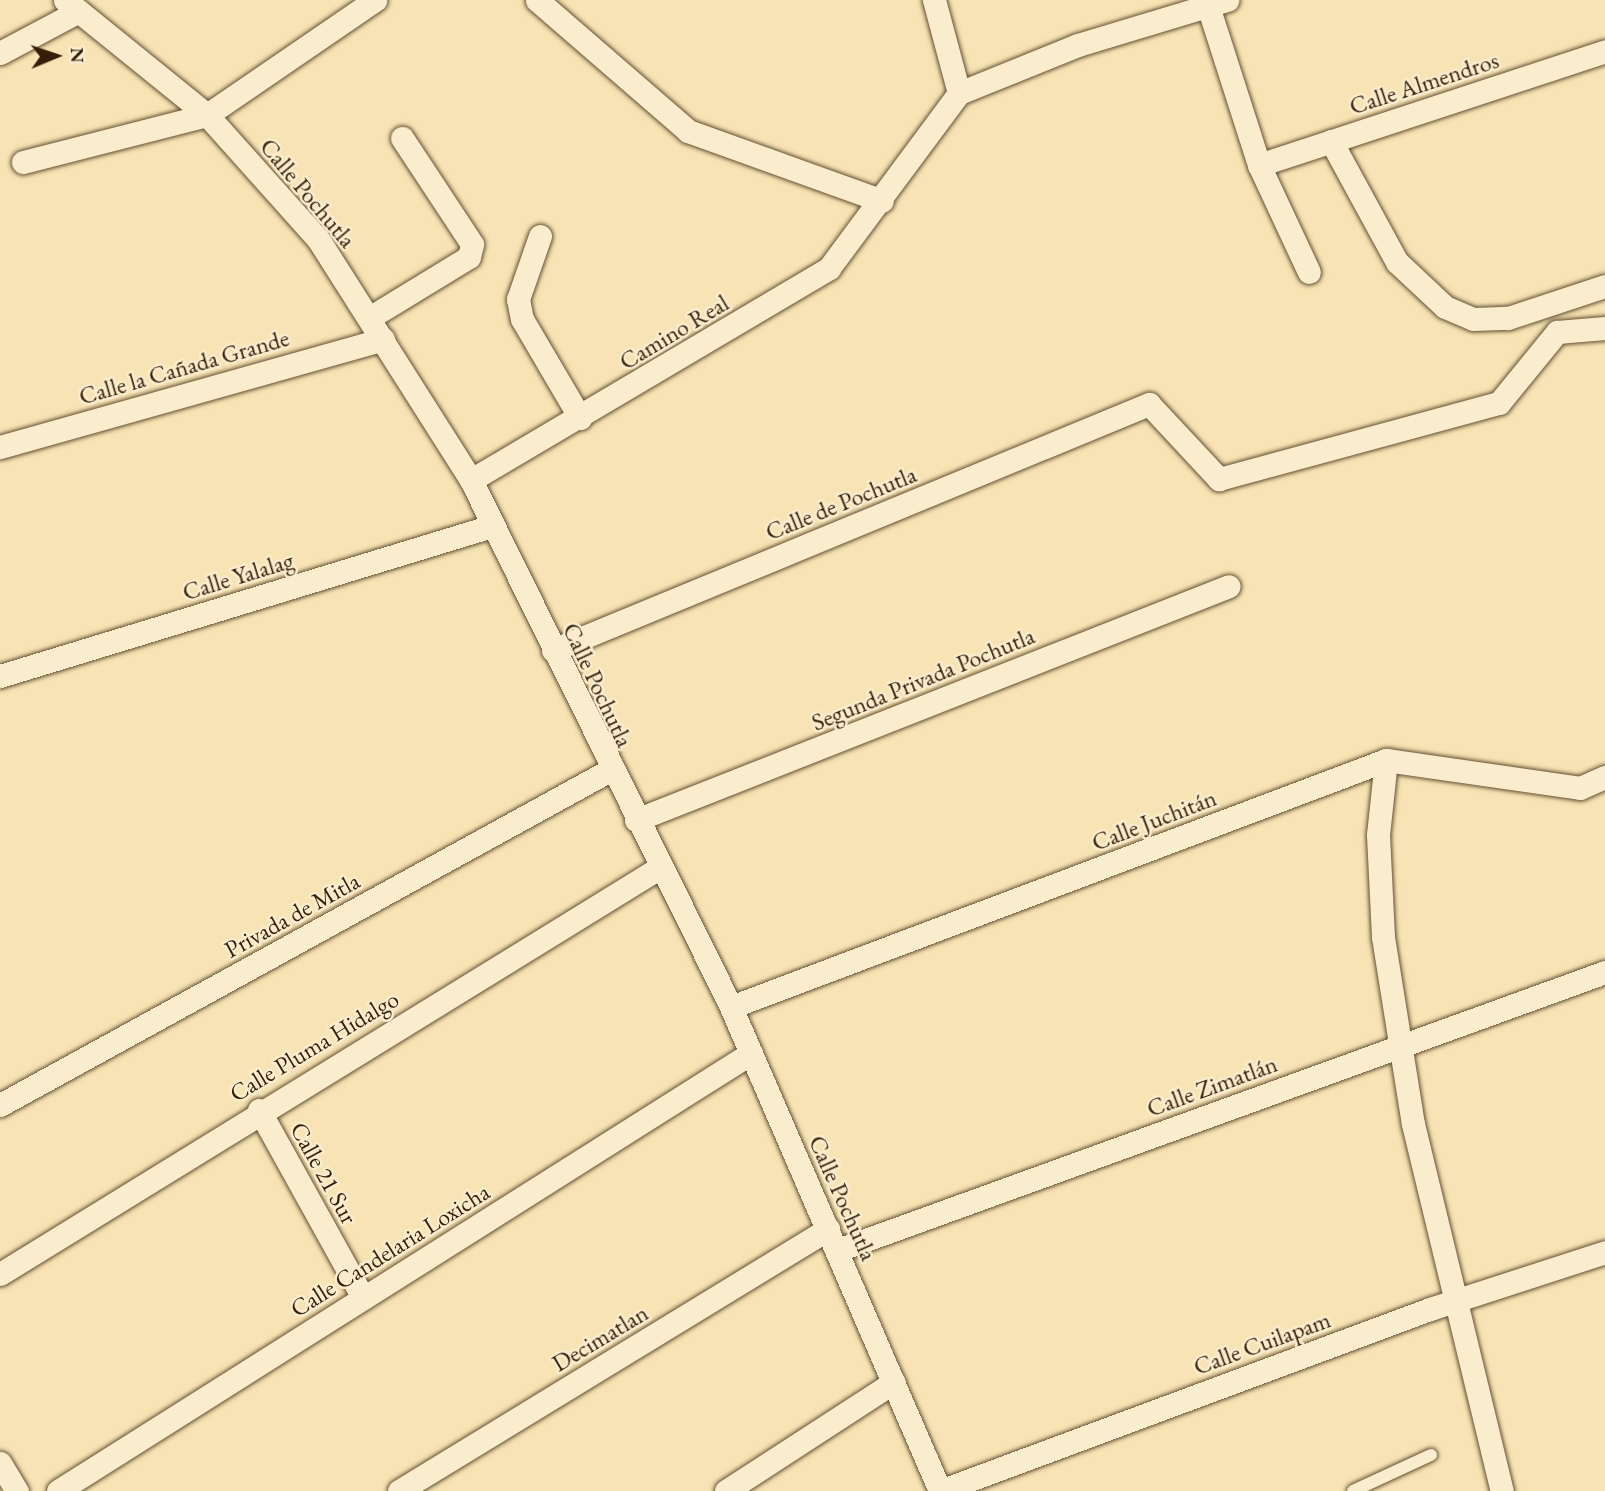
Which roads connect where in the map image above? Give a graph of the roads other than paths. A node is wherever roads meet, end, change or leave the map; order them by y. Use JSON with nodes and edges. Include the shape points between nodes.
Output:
{"nodes":[{"id":1,"x":375,"y":0,"type":"edge"},
{"id":2,"x":537,"y":0,"type":"edge"},
{"id":3,"x":934,"y":0,"type":"edge"},
{"id":4,"x":1217,"y":3,"type":"edge"},
{"id":5,"x":72,"y":6,"type":"edge"},
{"id":6,"x":1605,"y":51,"type":"edge"},
{"id":7,"x":0,"y":53,"type":"edge"},
{"id":8,"x":959,"y":93,"type":"junction"},
{"id":9,"x":206,"y":115,"type":"junction"},
{"id":10,"x":402,"y":138,"type":"dead end"},
{"id":11,"x":1331,"y":141,"type":"junction"},
{"id":12,"x":23,"y":162,"type":"dead end"},
{"id":13,"x":1259,"y":165,"type":"junction"},
{"id":14,"x":882,"y":201,"type":"junction"},
{"id":15,"x":540,"y":236,"type":"dead end"},
{"id":16,"x":1309,"y":272,"type":"dead end"},
{"id":17,"x":1605,"y":286,"type":"edge"},
{"id":18,"x":1546,"y":308,"type":"junction"},
{"id":19,"x":369,"y":318,"type":"junction"},
{"id":20,"x":1605,"y":328,"type":"edge"},
{"id":21,"x":1557,"y":332,"type":"junction"},
{"id":22,"x":383,"y":339,"type":"junction"},
{"id":23,"x":579,"y":418,"type":"junction"},
{"id":24,"x":0,"y":446,"type":"edge"},
{"id":25,"x":471,"y":480,"type":"junction"},
{"id":26,"x":492,"y":526,"type":"junction"},
{"id":27,"x":1229,"y":586,"type":"dead end"},
{"id":28,"x":553,"y":650,"type":"junction"},
{"id":29,"x":0,"y":676,"type":"edge"},
{"id":30,"x":1386,"y":760,"type":"junction"},
{"id":31,"x":610,"y":770,"type":"junction"},
{"id":32,"x":1605,"y":777,"type":"edge"},
{"id":33,"x":636,"y":820,"type":"junction"},
{"id":34,"x":659,"y":868,"type":"junction"},
{"id":35,"x":1605,"y":972,"type":"edge"},
{"id":36,"x":731,"y":1007,"type":"junction"},
{"id":37,"x":1405,"y":1044,"type":"junction"},
{"id":38,"x":751,"y":1052,"type":"junction"},
{"id":39,"x":0,"y":1105,"type":"edge"},
{"id":40,"x":259,"y":1110,"type":"junction"},
{"id":41,"x":833,"y":1240,"type":"junction"},
{"id":42,"x":1605,"y":1252,"type":"edge"},
{"id":43,"x":0,"y":1274,"type":"edge"},
{"id":44,"x":363,"y":1298,"type":"junction"},
{"id":45,"x":1458,"y":1300,"type":"junction"},
{"id":46,"x":894,"y":1382,"type":"junction"},
{"id":47,"x":1431,"y":1455,"type":"dead end"},
{"id":48,"x":0,"y":1463,"type":"edge"},
{"id":49,"x":17,"y":1491,"type":"edge"},
{"id":50,"x":58,"y":1491,"type":"edge"},
{"id":51,"x":399,"y":1491,"type":"edge"},
{"id":52,"x":726,"y":1491,"type":"edge"},
{"id":53,"x":940,"y":1491,"type":"edge"},
{"id":54,"x":1353,"y":1491,"type":"edge"},
{"id":55,"x":1502,"y":1491,"type":"edge"}],
"edges":[{"from":1,"to":9,"type":"street"},
{"from":2,"to":14,"type":"street","via":[[688,131]]},
{"from":3,"to":8,"type":"street"},
{"from":4,"to":8,"type":"street","via":[[1078,44]]},
{"from":4,"to":13,"type":"street"},
{"from":5,"to":7,"type":"street"},
{"from":5,"to":9,"type":"street","name":"Calle Pochutla"},
{"from":6,"to":11,"type":"street","name":"Calle Almendros"},
{"from":8,"to":14,"type":"street","name":"Camino Real"},
{"from":9,"to":12,"type":"street"},
{"from":9,"to":19,"type":"street","name":"Calle Pochutla","via":[[318,239]]},
{"from":10,"to":19,"type":"street","via":[[472,244],[469,257]]},
{"from":11,"to":13,"type":"street","name":"Calle Almendros"},
{"from":11,"to":18,"type":"street","via":[[1397,262],[1445,307],[1473,319]]},
{"from":13,"to":16,"type":"street"},
{"from":14,"to":23,"type":"street","name":"Camino Real","via":[[829,268]]},
{"from":15,"to":23,"type":"street","via":[[518,299],[522,319]]},
{"from":17,"to":18,"type":"street"},
{"from":18,"to":21,"type":"street"},
{"from":19,"to":22,"type":"street","name":"Calle Pochutla"},
{"from":20,"to":21,"type":"street"},
{"from":21,"to":28,"type":"street","name":"Calle de Pochutla","via":[[1499,403],[1219,479],[1149,404]]},
{"from":22,"to":24,"type":"street","name":"Calle la Cañada Grande"},
{"from":22,"to":25,"type":"street","name":"Calle Pochutla"},
{"from":23,"to":25,"type":"street","name":"Camino Real"},
{"from":25,"to":26,"type":"street","name":"Calle Pochutla"},
{"from":26,"to":28,"type":"street","name":"Calle Pochutla"},
{"from":26,"to":29,"type":"street","name":"Calle Yalalag"},
{"from":27,"to":33,"type":"street","name":"Segunda Privada Pochutla"},
{"from":28,"to":31,"type":"street","name":"Calle Pochutla"},
{"from":30,"to":32,"type":"street","name":"Calle Juchitán","via":[[1580,788]]},
{"from":30,"to":36,"type":"street","name":"Calle Juchitán"},
{"from":30,"to":37,"type":"street","via":[[1378,835],[1383,937]]},
{"from":31,"to":33,"type":"street","name":"Calle Pochutla"},
{"from":31,"to":39,"type":"street","name":"Privada de Mitla"},
{"from":33,"to":34,"type":"street","name":"Calle Pochutla"},
{"from":34,"to":36,"type":"street","name":"Calle Pochutla"},
{"from":34,"to":40,"type":"street","name":"Calle Pluma Hidalgo"},
{"from":35,"to":37,"type":"street","name":"Calle Zimatlán"},
{"from":36,"to":38,"type":"street","name":"Calle Pochutla"},
{"from":37,"to":41,"type":"street","name":"Calle Zimatlán"},
{"from":37,"to":45,"type":"street","via":[[1413,1124]]},
{"from":38,"to":41,"type":"street","name":"Calle Pochutla"},
{"from":38,"to":44,"type":"street","name":"Calle Candelaria Loxicha"},
{"from":40,"to":43,"type":"street","name":"Calle Pluma Hidalgo"},
{"from":40,"to":44,"type":"street","name":"Calle 21 Sur"},
{"from":41,"to":46,"type":"street","name":"Calle Pochutla"},
{"from":41,"to":51,"type":"street","name":"Decimatlan"},
{"from":42,"to":45,"type":"street","name":"Calle Cuilapam"},
{"from":44,"to":50,"type":"street","name":"Calle Candelaria Loxicha"},
{"from":45,"to":53,"type":"street","name":"Calle Cuilapam"},
{"from":45,"to":55,"type":"street"},
{"from":46,"to":52,"type":"street"},
{"from":46,"to":53,"type":"street","name":"Calle Pochutla"},
{"from":47,"to":54,"type":"lane"},
{"from":48,"to":49,"type":"street"}]}
